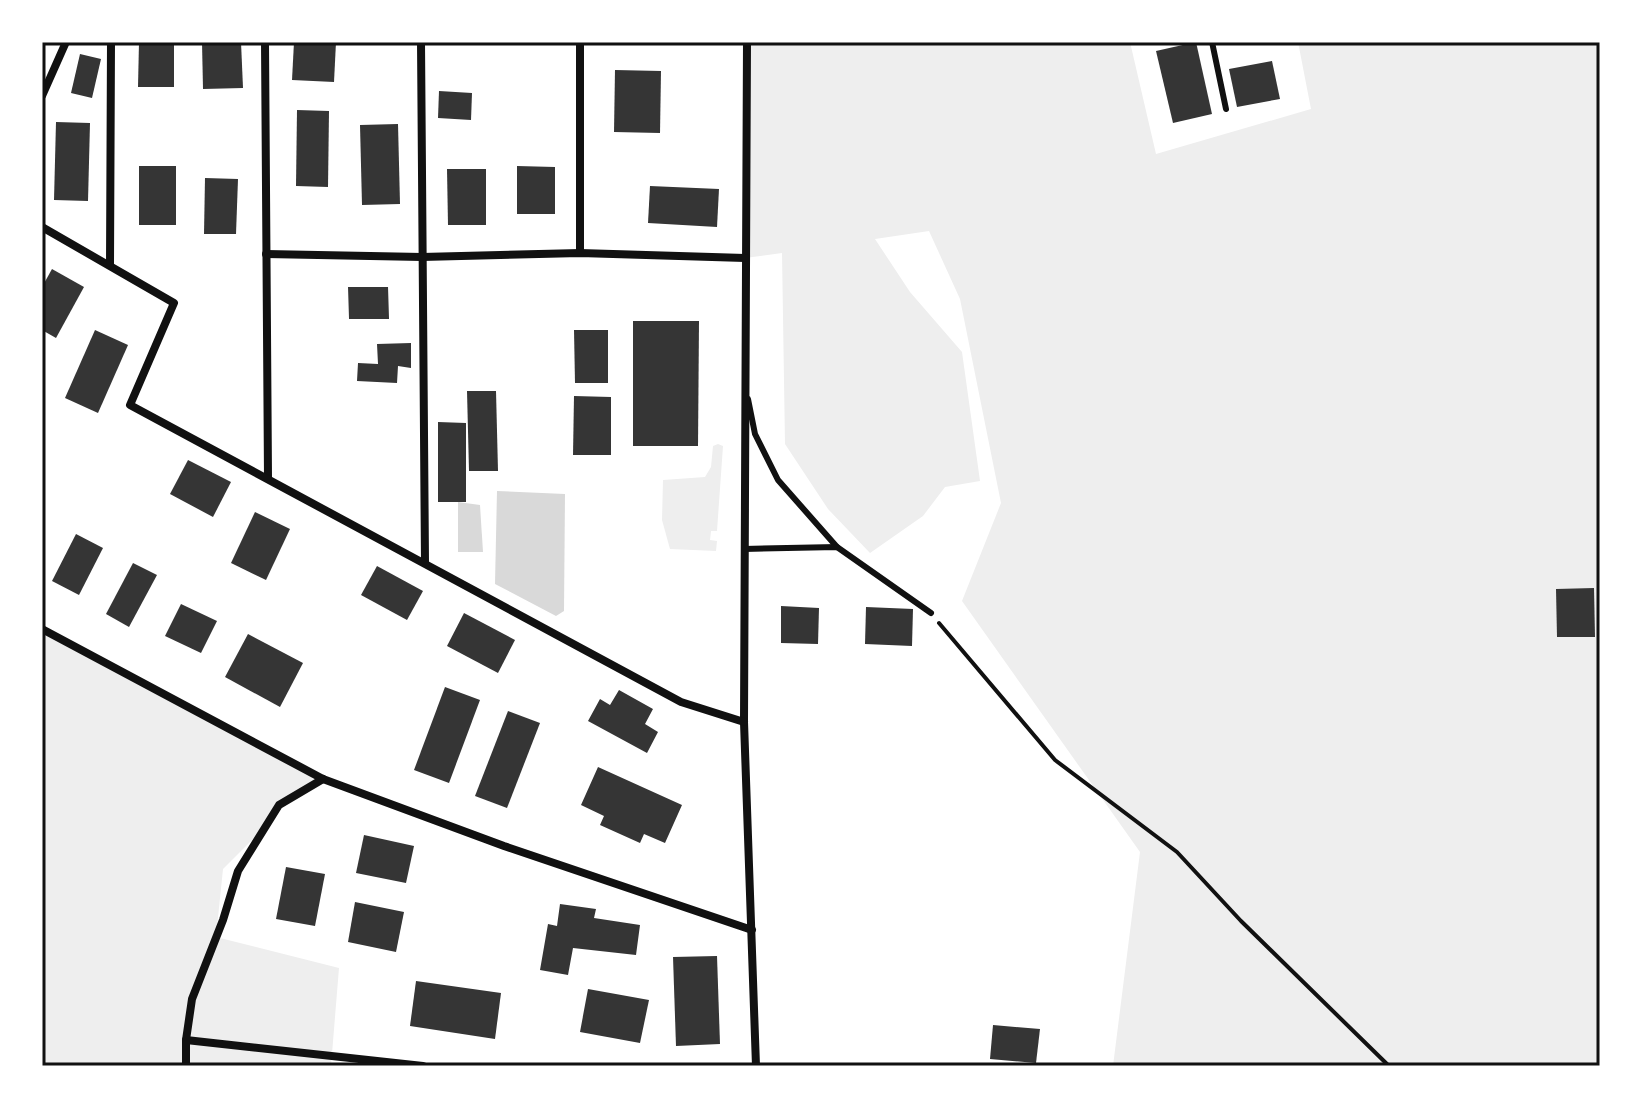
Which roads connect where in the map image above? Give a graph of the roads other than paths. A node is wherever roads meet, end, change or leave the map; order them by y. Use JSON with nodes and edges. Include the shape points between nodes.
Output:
{"nodes":[{"id":1,"x":66,"y":42,"type":"edge"},
{"id":2,"x":111,"y":42,"type":"edge"},
{"id":3,"x":265,"y":42,"type":"edge"},
{"id":4,"x":421,"y":42,"type":"edge"},
{"id":5,"x":580,"y":42,"type":"edge"},
{"id":6,"x":747,"y":42,"type":"edge"},
{"id":7,"x":1212,"y":42,"type":"edge"},
{"id":8,"x":42,"y":96,"type":"edge"},
{"id":9,"x":1226,"y":109,"type":"dead end"},
{"id":10,"x":42,"y":227,"type":"edge"},
{"id":11,"x":580,"y":253,"type":"junction"},
{"id":12,"x":266,"y":254,"type":"junction"},
{"id":13,"x":422,"y":257,"type":"junction"},
{"id":14,"x":745,"y":258,"type":"junction"},
{"id":15,"x":110,"y":265,"type":"junction"},
{"id":16,"x":745,"y":383,"type":"junction"},
{"id":17,"x":268,"y":477,"type":"junction"},
{"id":18,"x":837,"y":547,"type":"junction"},
{"id":19,"x":744,"y":549,"type":"junction"},
{"id":20,"x":425,"y":563,"type":"junction"},
{"id":21,"x":931,"y":613,"type":"road end"},
{"id":22,"x":42,"y":629,"type":"edge"},
{"id":23,"x":744,"y":722,"type":"junction"},
{"id":24,"x":323,"y":779,"type":"junction"},
{"id":25,"x":752,"y":930,"type":"junction"},
{"id":26,"x":186,"y":1040,"type":"junction"},
{"id":27,"x":186,"y":1066,"type":"edge"},
{"id":28,"x":423,"y":1066,"type":"edge"},
{"id":29,"x":756,"y":1066,"type":"edge"}],
"edges":[{"from":1,"to":8,"type":"street"},
{"from":2,"to":15,"type":"street"},
{"from":3,"to":12,"type":"street"},
{"from":4,"to":13,"type":"street"},
{"from":5,"to":11,"type":"street"},
{"from":6,"to":14,"type":"street"},
{"from":7,"to":9,"type":"lane"},
{"from":10,"to":15,"type":"street"},
{"from":11,"to":13,"type":"street"},
{"from":11,"to":14,"type":"street"},
{"from":12,"to":13,"type":"street"},
{"from":12,"to":17,"type":"street"},
{"from":13,"to":20,"type":"street"},
{"from":14,"to":16,"type":"street"},
{"from":15,"to":17,"type":"street","via":[[174,303],[130,405]]},
{"from":16,"to":18,"type":"lane","via":[[755,434],[778,480]]},
{"from":16,"to":19,"type":"street"},
{"from":17,"to":20,"type":"street"},
{"from":18,"to":19,"type":"lane"},
{"from":18,"to":21,"type":"lane"},
{"from":19,"to":23,"type":"street"},
{"from":20,"to":23,"type":"street","via":[[681,702]]},
{"from":22,"to":24,"type":"street"},
{"from":23,"to":25,"type":"street"},
{"from":24,"to":25,"type":"street"},
{"from":24,"to":26,"type":"street","via":[[279,805],[238,871],[192,999]]},
{"from":25,"to":29,"type":"street"},
{"from":26,"to":27,"type":"street"},
{"from":26,"to":28,"type":"street"}]}
